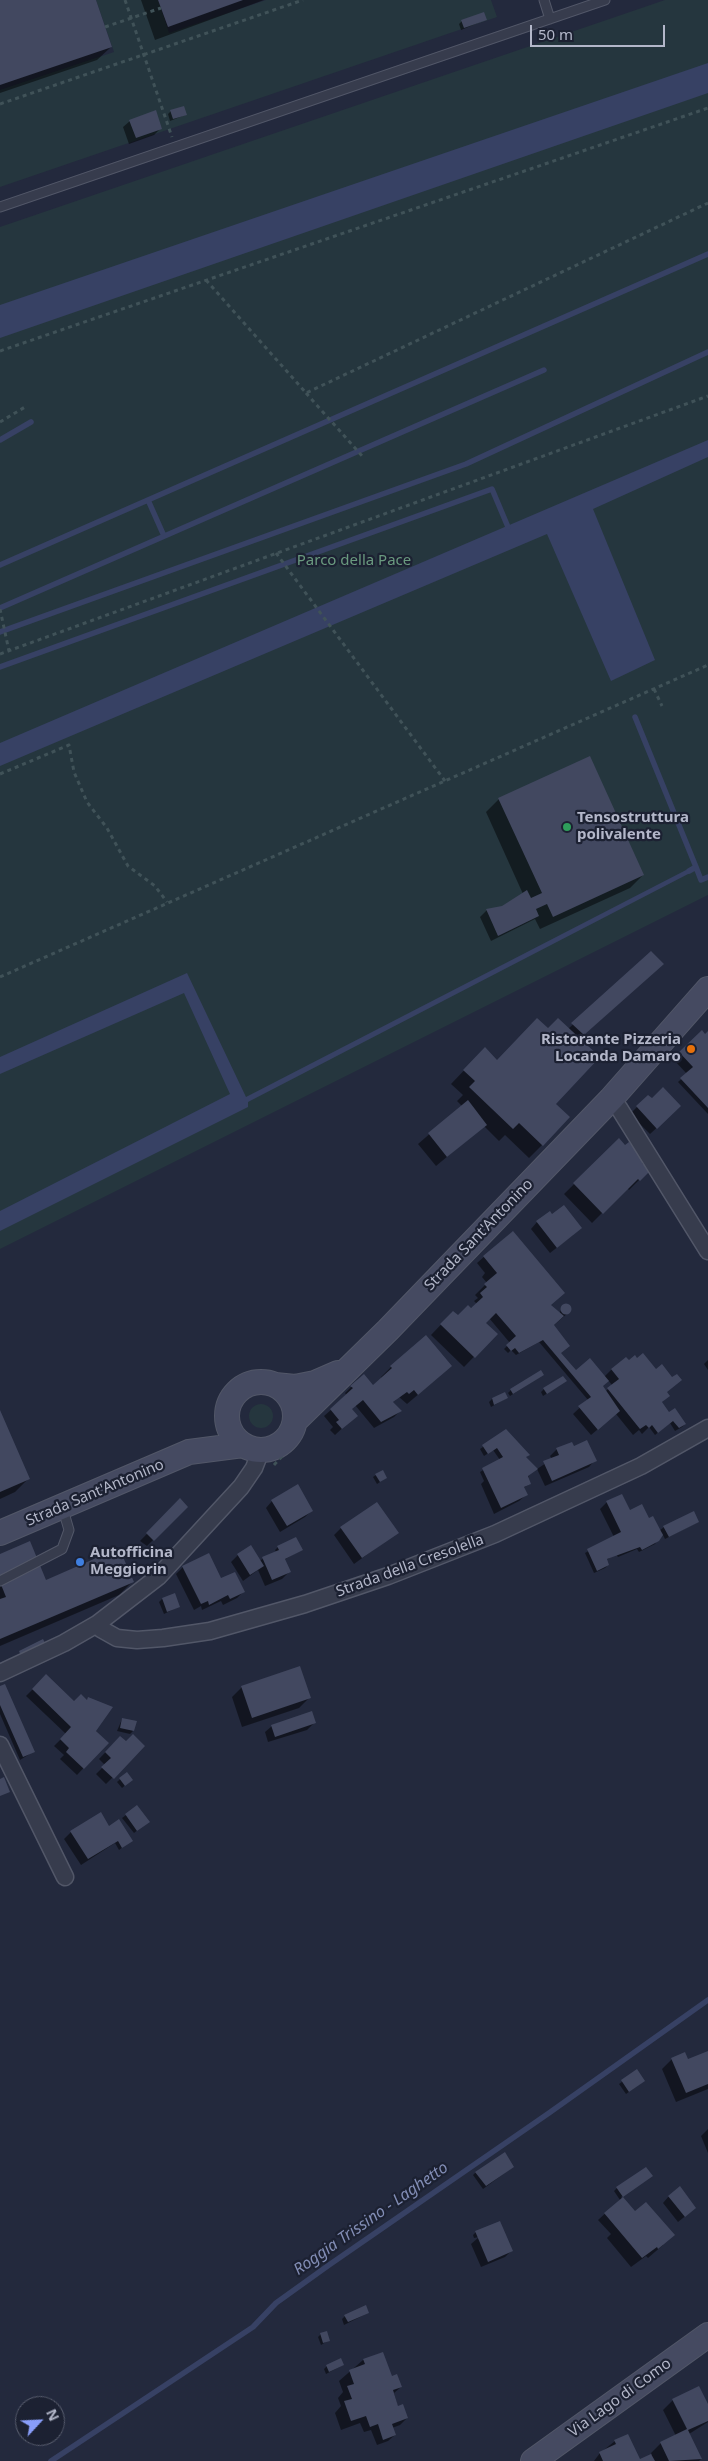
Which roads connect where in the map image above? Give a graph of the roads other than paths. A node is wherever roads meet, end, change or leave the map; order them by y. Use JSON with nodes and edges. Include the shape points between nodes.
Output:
{"nodes":[{"id":1,"x":544,"y":0,"type":"edge"},
{"id":2,"x":605,"y":0,"type":"edge"},
{"id":3,"x":550,"y":19,"type":"junction"},
{"id":4,"x":0,"y":207,"type":"edge"},
{"id":5,"x":708,"y":989,"type":"edge"},
{"id":6,"x":611,"y":1099,"type":"junction"},
{"id":7,"x":708,"y":1251,"type":"edge"},
{"id":8,"x":346,"y":1370,"type":"junction"},
{"id":9,"x":275,"y":1385,"type":"junction"},
{"id":10,"x":229,"y":1407,"type":"junction"},
{"id":11,"x":295,"y":1421,"type":"junction"},
{"id":12,"x":708,"y":1428,"type":"edge"},
{"id":13,"x":252,"y":1447,"type":"junction"},
{"id":14,"x":189,"y":1452,"type":"junction"},
{"id":15,"x":62,"y":1506,"type":"junction"},
{"id":16,"x":0,"y":1533,"type":"edge"},
{"id":17,"x":0,"y":1581,"type":"edge"},
{"id":18,"x":97,"y":1624,"type":"junction"},
{"id":19,"x":0,"y":1673,"type":"edge"},
{"id":20,"x":0,"y":1745,"type":"edge"},
{"id":21,"x":65,"y":1877,"type":"dead end"},
{"id":22,"x":708,"y":2335,"type":"edge"},
{"id":23,"x":533,"y":2461,"type":"edge"}],
"edges":[{"from":1,"to":3,"type":"lane"},
{"from":2,"to":3,"type":"lane"},
{"from":3,"to":4,"type":"lane"},
{"from":5,"to":6,"type":"main road","name":"Strada Sant'Antonino"},
{"from":6,"to":7,"type":"street"},
{"from":6,"to":8,"type":"main road","name":"Strada Sant'Antonino"},
{"from":8,"to":9,"type":"main road","name":"Strada Sant'Antonino","via":[[315,1383],[294,1387]]},
{"from":8,"to":11,"type":"main road","name":"Strada Sant'Antonino"},
{"from":9,"to":10,"type":"main road","name":"Strada Sant'Antonino","via":[[264,1382],[242,1388]]},
{"from":9,"to":11,"type":"main road","via":[[291,1400]]},
{"from":10,"to":13,"type":"main road","via":[[230,1428]]},
{"from":10,"to":14,"type":"main road","name":"Strada Sant'Antonino","via":[[210,1433]]},
{"from":11,"to":13,"type":"main road","name":"Strada Sant'Antonino","via":[[280,1445]]},
{"from":12,"to":18,"type":"street","name":"Strada della Cresolella","via":[[641,1466],[495,1534],[305,1604],[210,1631],[163,1638],[117,1638],[101,1630]]},
{"from":13,"to":14,"type":"main road","name":"Strada Sant'Antonino"},
{"from":13,"to":18,"type":"street","via":[[254,1468],[241,1488],[158,1577]]},
{"from":14,"to":15,"type":"main road","name":"Strada Sant'Antonino"},
{"from":15,"to":16,"type":"main road","name":"Strada Sant'Antonino"},
{"from":15,"to":17,"type":"lane","via":[[69,1530],[62,1550]]},
{"from":18,"to":19,"type":"street"},
{"from":20,"to":21,"type":"street"},
{"from":22,"to":23,"type":"main road","name":"Via Lago di Como"}]}
